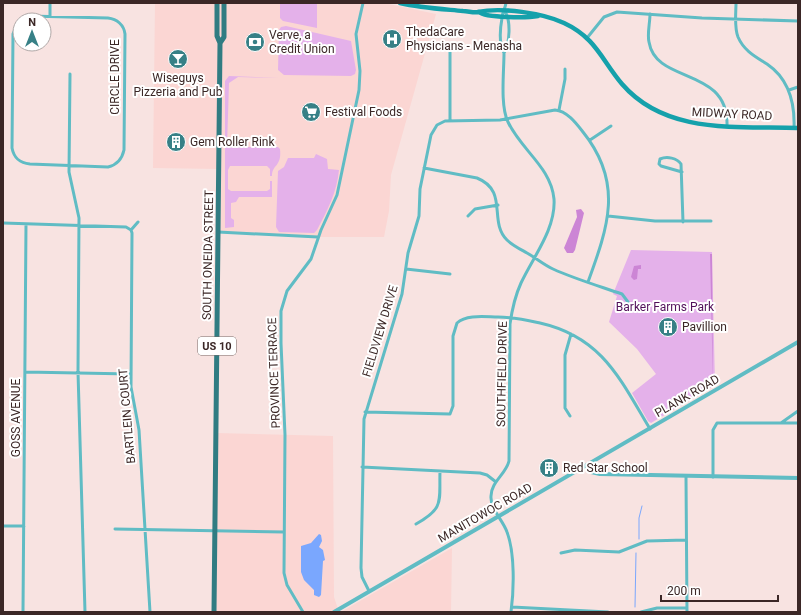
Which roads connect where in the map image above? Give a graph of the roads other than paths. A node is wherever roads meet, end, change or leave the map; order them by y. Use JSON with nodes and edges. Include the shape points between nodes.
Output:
{"nodes":[{"id":1,"x":217,"y":3,"type":"edge"},
{"id":2,"x":224,"y":3,"type":"edge"},
{"id":3,"x":362,"y":3,"type":"edge"},
{"id":4,"x":400,"y":3,"type":"edge"},
{"id":5,"x":506,"y":3,"type":"edge"},
{"id":6,"x":736,"y":3,"type":"edge"},
{"id":7,"x":431,"y":6,"type":"edge"},
{"id":8,"x":505,"y":11,"type":"junction"},
{"id":9,"x":479,"y":12,"type":"junction"},
{"id":10,"x":650,"y":14,"type":"junction"},
{"id":11,"x":52,"y":16,"type":"edge"},
{"id":12,"x":502,"y":16,"type":"junction"},
{"id":13,"x":508,"y":16,"type":"junction"},
{"id":14,"x":538,"y":16,"type":"junction"},
{"id":15,"x":736,"y":19,"type":"junction"},
{"id":16,"x":798,"y":21,"type":"edge"},
{"id":17,"x":587,"y":38,"type":"junction"},
{"id":18,"x":220,"y":43,"type":"junction"},
{"id":19,"x":450,"y":48,"type":"dead end"},
{"id":20,"x":14,"y":52,"type":"edge"},
{"id":21,"x":504,"y":53,"type":"junction"},
{"id":22,"x":565,"y":69,"type":"dead end"},
{"id":23,"x":70,"y":74,"type":"dead end"},
{"id":24,"x":798,"y":87,"type":"edge"},
{"id":25,"x":789,"y":90,"type":"junction"},
{"id":26,"x":559,"y":110,"type":"junction"},
{"id":27,"x":506,"y":119,"type":"junction"},
{"id":28,"x":450,"y":121,"type":"junction"},
{"id":29,"x":611,"y":126,"type":"dead end"},
{"id":30,"x":727,"y":126,"type":"junction"},
{"id":31,"x":796,"y":128,"type":"edge"},
{"id":32,"x":590,"y":140,"type":"junction"},
{"id":33,"x":69,"y":166,"type":"junction"},
{"id":34,"x":424,"y":168,"type":"junction"},
{"id":35,"x":682,"y":172,"type":"junction"},
{"id":36,"x":498,"y":206,"type":"junction"},
{"id":37,"x":468,"y":216,"type":"dead end"},
{"id":38,"x":608,"y":216,"type":"junction"},
{"id":39,"x":711,"y":221,"type":"dead end"},
{"id":40,"x":138,"y":222,"type":"dead end"},
{"id":41,"x":684,"y":222,"type":"junction"},
{"id":42,"x":3,"y":223,"type":"edge"},
{"id":43,"x":26,"y":224,"type":"junction"},
{"id":44,"x":79,"y":225,"type":"junction"},
{"id":45,"x":131,"y":230,"type":"junction"},
{"id":46,"x":218,"y":232,"type":"junction"},
{"id":47,"x":318,"y":237,"type":"junction"},
{"id":48,"x":534,"y":258,"type":"junction"},
{"id":49,"x":406,"y":269,"type":"junction"},
{"id":50,"x":450,"y":274,"type":"dead end"},
{"id":51,"x":588,"y":282,"type":"junction"},
{"id":52,"x":628,"y":302,"type":"dead end"},
{"id":53,"x":511,"y":317,"type":"junction"},
{"id":54,"x":571,"y":334,"type":"junction"},
{"id":55,"x":798,"y":342,"type":"edge"},
{"id":56,"x":25,"y":372,"type":"junction"},
{"id":57,"x":78,"y":372,"type":"junction"},
{"id":58,"x":131,"y":374,"type":"junction"},
{"id":59,"x":798,"y":411,"type":"edge"},
{"id":60,"x":365,"y":412,"type":"junction"},
{"id":61,"x":570,"y":416,"type":"dead end"},
{"id":62,"x":781,"y":423,"type":"junction"},
{"id":63,"x":798,"y":423,"type":"edge"},
{"id":64,"x":650,"y":429,"type":"junction"},
{"id":65,"x":586,"y":466,"type":"junction"},
{"id":66,"x":362,"y":467,"type":"junction"},
{"id":67,"x":440,"y":471,"type":"junction"},
{"id":68,"x":686,"y":476,"type":"junction"},
{"id":69,"x":713,"y":477,"type":"junction"},
{"id":70,"x":798,"y":478,"type":"edge"},
{"id":71,"x":496,"y":482,"type":"junction"},
{"id":72,"x":499,"y":516,"type":"junction"},
{"id":73,"x":416,"y":524,"type":"dead end"},
{"id":74,"x":3,"y":526,"type":"edge"},
{"id":75,"x":24,"y":526,"type":"junction"},
{"id":76,"x":115,"y":529,"type":"dead end"},
{"id":77,"x":146,"y":529,"type":"junction"},
{"id":78,"x":215,"y":530,"type":"junction"},
{"id":79,"x":284,"y":532,"type":"junction"},
{"id":80,"x":686,"y":540,"type":"junction"},
{"id":81,"x":562,"y":553,"type":"dead end"},
{"id":82,"x":370,"y":591,"type":"junction"},
{"id":83,"x":512,"y":607,"type":"junction"},
{"id":84,"x":687,"y":610,"type":"edge"},
{"id":85,"x":22,"y":612,"type":"edge"},
{"id":86,"x":85,"y":612,"type":"edge"},
{"id":87,"x":150,"y":612,"type":"edge"},
{"id":88,"x":214,"y":612,"type":"edge"},
{"id":89,"x":303,"y":612,"type":"edge"},
{"id":90,"x":334,"y":612,"type":"edge"},
{"id":91,"x":511,"y":612,"type":"edge"},
{"id":92,"x":607,"y":612,"type":"edge"},
{"id":93,"x":641,"y":612,"type":"edge"}],
"edges":[{"from":1,"to":18,"type":"highway","name":"SOUTH ONEIDA STREET","number":"US 10","via":[[217,36]]},
{"from":2,"to":18,"type":"highway","name":"SOUTH ONEIDA STREET","number":"US 10","via":[[224,37]]},
{"from":3,"to":47,"type":"street","name":"PROVINCE TERRACE","via":[[356,34],[360,71],[359,90],[337,195]]},
{"from":4,"to":7,"type":"main road","name":"MIDWAY ROAD"},
{"from":5,"to":8,"type":"street"},
{"from":6,"to":15,"type":"street"},
{"from":7,"to":9,"type":"main road","name":"MIDWAY ROAD"},
{"from":8,"to":9,"type":"main road","name":"MIDWAY ROAD","via":[[482,9]]},
{"from":8,"to":12,"type":"street","name":"SOUTHFIELD DRIVE"},
{"from":8,"to":13,"type":"street"},
{"from":8,"to":14,"type":"main road","name":"MIDWAY ROAD"},
{"from":9,"to":12,"type":"main road","name":"MIDWAY ROAD"},
{"from":10,"to":15,"type":"street"},
{"from":10,"to":17,"type":"street","via":[[612,13],[604,17]]},
{"from":10,"to":30,"type":"street","via":[[649,42],[654,56],[665,65],[714,90],[727,111]]},
{"from":11,"to":33,"type":"street","name":"CIRCLE DRIVE","via":[[112,18],[124,30],[122,156],[108,167]]},
{"from":12,"to":13,"type":"main road","name":"MIDWAY ROAD"},
{"from":12,"to":21,"type":"street","name":"SOUTHFIELD DRIVE","via":[[501,47]]},
{"from":13,"to":14,"type":"main road","name":"MIDWAY ROAD"},
{"from":13,"to":21,"type":"street","name":"SOUTHFIELD DRIVE","via":[[508,47]]},
{"from":14,"to":17,"type":"main road","name":"MIDWAY ROAD","via":[[563,23]]},
{"from":15,"to":16,"type":"street"},
{"from":15,"to":25,"type":"street","via":[[738,37],[744,47],[776,72]]},
{"from":17,"to":30,"type":"main road","name":"MIDWAY ROAD","via":[[624,86],[651,108],[687,122]]},
{"from":18,"to":46,"type":"highway","name":"SOUTH ONEIDA STREET","number":"US 10"},
{"from":19,"to":28,"type":"street"},
{"from":20,"to":33,"type":"street","name":"CIRCLE DRIVE","via":[[12,148],[15,157],[25,164]]},
{"from":21,"to":27,"type":"street","name":"SOUTHFIELD DRIVE"},
{"from":22,"to":26,"type":"street"},
{"from":23,"to":33,"type":"street"},
{"from":24,"to":25,"type":"street"},
{"from":25,"to":31,"type":"street"},
{"from":26,"to":27,"type":"street","name":"FIELDVIEW DRIVE"},
{"from":26,"to":32,"type":"street","via":[[572,119]]},
{"from":27,"to":28,"type":"street","name":"FIELDVIEW DRIVE"},
{"from":27,"to":48,"type":"street","name":"SOUTHFIELD DRIVE","via":[[545,174],[552,192],[554,205],[551,223]]},
{"from":28,"to":34,"type":"street","name":"FIELDVIEW DRIVE","via":[[440,122],[434,128]]},
{"from":29,"to":32,"type":"street"},
{"from":30,"to":31,"type":"main road","name":"MIDWAY ROAD"},
{"from":32,"to":38,"type":"street","via":[[606,176],[609,194]]},
{"from":33,"to":44,"type":"street"},
{"from":34,"to":36,"type":"street","via":[[480,180],[496,196]]},
{"from":34,"to":49,"type":"street","name":"FIELDVIEW DRIVE","via":[[419,216]]},
{"from":35,"to":35,"type":"street","via":[[678,160],[666,157],[660,159],[661,166]]},
{"from":35,"to":41,"type":"street"},
{"from":36,"to":37,"type":"street","via":[[475,210]]},
{"from":36,"to":48,"type":"street","via":[[498,222],[502,234],[510,243]]},
{"from":38,"to":41,"type":"street"},
{"from":38,"to":51,"type":"street","via":[[605,234]]},
{"from":39,"to":41,"type":"street"},
{"from":40,"to":45,"type":"street"},
{"from":42,"to":43,"type":"street"},
{"from":43,"to":44,"type":"street"},
{"from":43,"to":56,"type":"street","name":"GOSS AVENUE"},
{"from":44,"to":45,"type":"street","via":[[126,227]]},
{"from":44,"to":57,"type":"street"},
{"from":45,"to":58,"type":"street","name":"BARTLEIN COURT"},
{"from":46,"to":47,"type":"street"},
{"from":46,"to":78,"type":"highway","name":"SOUTH ONEIDA STREET","number":"US 10"},
{"from":47,"to":79,"type":"street","name":"PROVINCE TERRACE","via":[[312,259],[287,291],[281,311],[285,435]]},
{"from":48,"to":51,"type":"street","via":[[555,270]]},
{"from":48,"to":53,"type":"street","name":"SOUTHFIELD DRIVE","via":[[518,290]]},
{"from":49,"to":50,"type":"street"},
{"from":49,"to":60,"type":"street","name":"FIELDVIEW DRIVE","via":[[402,294]]},
{"from":51,"to":52,"type":"street","via":[[622,294]]},
{"from":53,"to":54,"type":"street","via":[[552,326]]},
{"from":53,"to":60,"type":"street","via":[[468,318],[457,323],[453,336],[453,406],[450,414]]},
{"from":53,"to":71,"type":"street","name":"SOUTHFIELD DRIVE","via":[[509,461],[506,470]]},
{"from":54,"to":61,"type":"street","via":[[564,355],[565,408]]},
{"from":54,"to":64,"type":"street","via":[[594,348],[611,365]]},
{"from":55,"to":64,"type":"street","name":"PLANK ROAD"},
{"from":56,"to":57,"type":"street"},
{"from":56,"to":75,"type":"street","name":"GOSS AVENUE"},
{"from":57,"to":58,"type":"street"},
{"from":57,"to":86,"type":"street"},
{"from":58,"to":77,"type":"street","name":"BARTLEIN COURT","via":[[132,396],[138,422]]},
{"from":59,"to":62,"type":"street"},
{"from":60,"to":66,"type":"street","name":"FIELDVIEW DRIVE"},
{"from":62,"to":63,"type":"street"},
{"from":62,"to":69,"type":"street","via":[[715,424]]},
{"from":64,"to":65,"type":"street","name":"PLANK ROAD"},
{"from":65,"to":68,"type":"street","via":[[591,472],[600,474]]},
{"from":65,"to":72,"type":"street","name":"MANITOWOC ROAD"},
{"from":66,"to":67,"type":"street"},
{"from":66,"to":82,"type":"street","name":"FIELDVIEW DRIVE","via":[[360,568]]},
{"from":67,"to":71,"type":"street","via":[[484,474]]},
{"from":67,"to":73,"type":"street","via":[[438,507],[431,516]]},
{"from":68,"to":69,"type":"street"},
{"from":68,"to":80,"type":"street"},
{"from":69,"to":70,"type":"street"},
{"from":71,"to":72,"type":"street","name":"SOUTHFIELD DRIVE","via":[[491,495],[492,504]]},
{"from":72,"to":82,"type":"street","name":"MANITOWOC ROAD"},
{"from":72,"to":83,"type":"street","name":"SOUTHFIELD DRIVE","via":[[508,533],[514,583]]},
{"from":74,"to":75,"type":"street"},
{"from":75,"to":85,"type":"street","name":"GOSS AVENUE"},
{"from":76,"to":77,"type":"street"},
{"from":77,"to":78,"type":"street"},
{"from":77,"to":87,"type":"street","name":"BARTLEIN COURT"},
{"from":78,"to":79,"type":"street"},
{"from":78,"to":88,"type":"highway","name":"SOUTH ONEIDA STREET","number":"US 10"},
{"from":79,"to":89,"type":"street","name":"PROVINCE TERRACE","via":[[284,577]]},
{"from":80,"to":81,"type":"street","via":[[647,541],[619,552],[575,550]]},
{"from":80,"to":84,"type":"street"},
{"from":82,"to":90,"type":"street","name":"MANITOWOC ROAD"},
{"from":83,"to":91,"type":"street","name":"SOUTHFIELD DRIVE"},
{"from":83,"to":92,"type":"street"},
{"from":84,"to":93,"type":"street","via":[[657,608]]}]}
